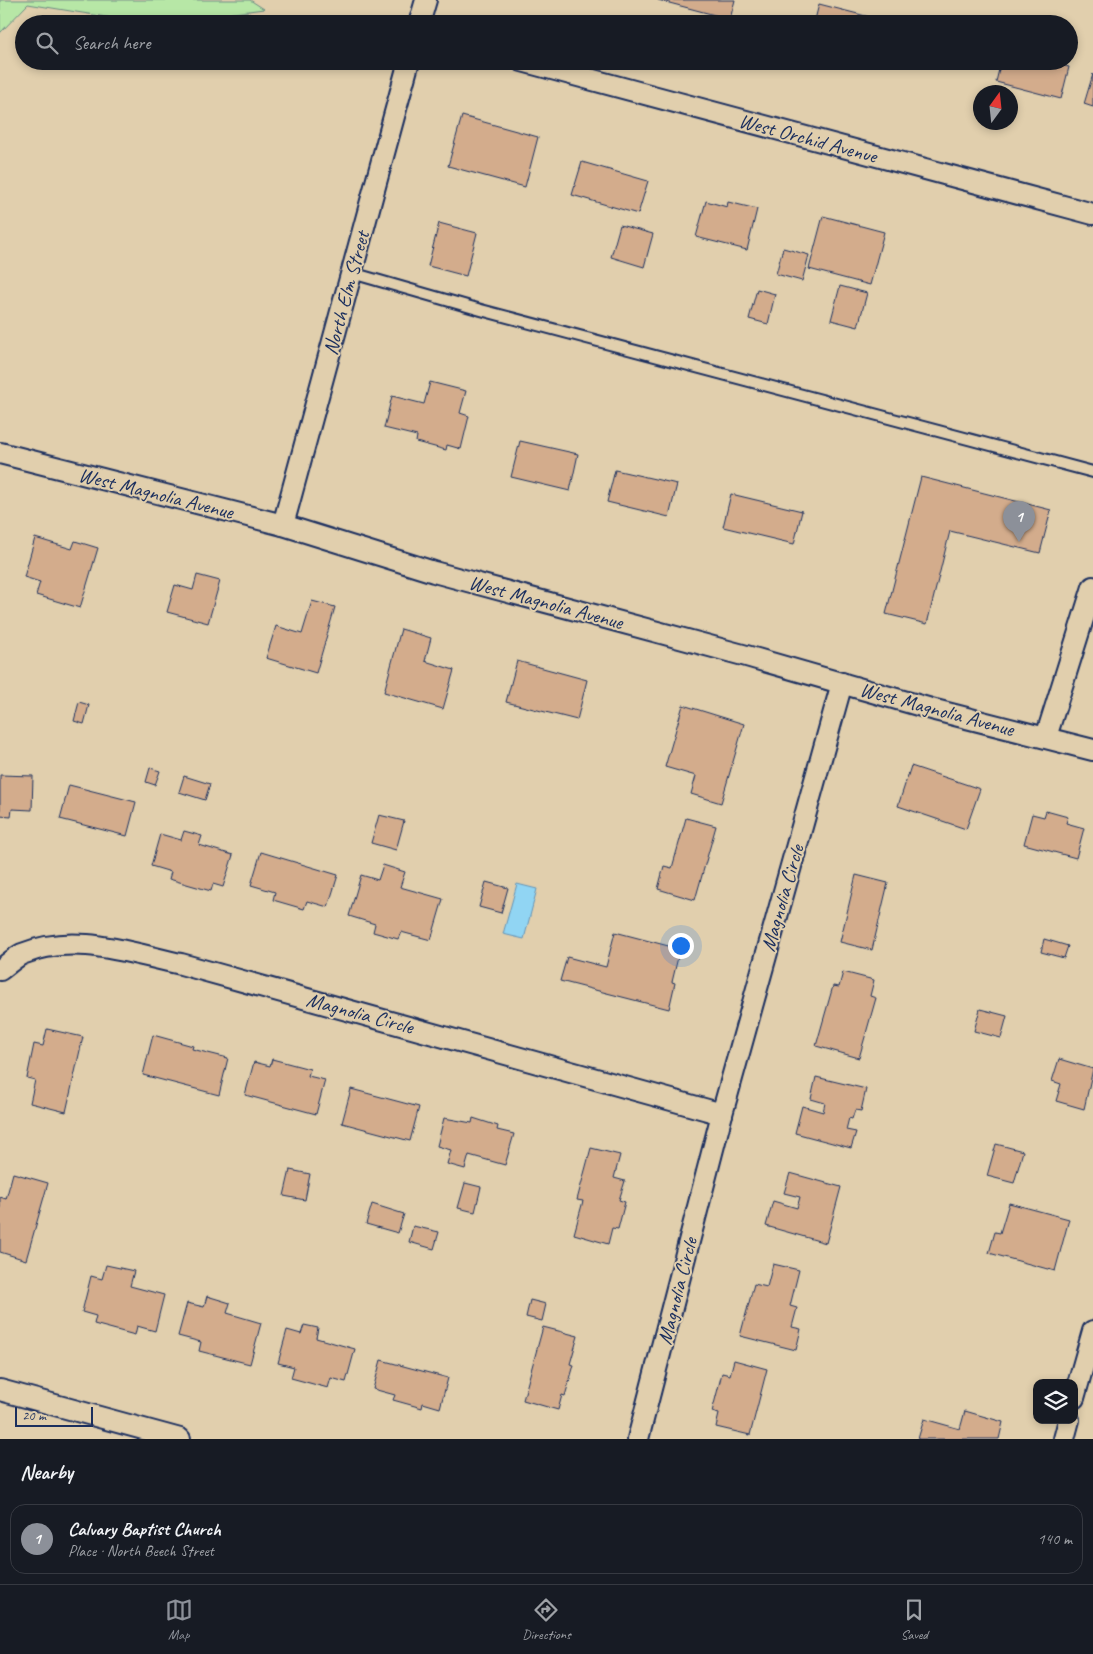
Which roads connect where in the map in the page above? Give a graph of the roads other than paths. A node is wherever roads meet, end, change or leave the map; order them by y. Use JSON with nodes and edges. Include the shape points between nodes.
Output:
{"nodes":[{"id":1,"x":426,"y":0,"type":"edge"},
{"id":2,"x":422,"y":15,"type":"edge"},
{"id":3,"x":407,"y":70,"type":"edge"},
{"id":4,"x":556,"y":70,"type":"edge"},
{"id":5,"x":1093,"y":214,"type":"edge"},
{"id":6,"x":352,"y":274,"type":"junction"},
{"id":7,"x":0,"y":453,"type":"edge"},
{"id":8,"x":1093,"y":472,"type":"edge"},
{"id":9,"x":283,"y":526,"type":"junction"},
{"id":10,"x":1093,"y":587,"type":"edge"},
{"id":11,"x":842,"y":683,"type":"junction"},
{"id":12,"x":1046,"y":737,"type":"junction"},
{"id":13,"x":1093,"y":750,"type":"edge"},
{"id":14,"x":0,"y":970,"type":"edge"},
{"id":15,"x":722,"y":1114,"type":"junction"},
{"id":16,"x":1093,"y":1331,"type":"edge"},
{"id":17,"x":1078,"y":1384,"type":"edge"},
{"id":18,"x":0,"y":1390,"type":"edge"},
{"id":19,"x":1068,"y":1424,"type":"edge"},
{"id":20,"x":180,"y":1439,"type":"edge"},
{"id":21,"x":638,"y":1439,"type":"edge"},
{"id":22,"x":1064,"y":1439,"type":"edge"}],
"edges":[{"from":1,"to":2,"type":"street"},
{"from":3,"to":6,"type":"street","name":"North Elm Street"},
{"from":4,"to":5,"type":"street","name":"West Orchid Avenue"},
{"from":6,"to":8,"type":"lane"},
{"from":6,"to":9,"type":"street","name":"North Elm Street"},
{"from":7,"to":9,"type":"street","name":"West Magnolia Avenue"},
{"from":9,"to":11,"type":"street","name":"West Magnolia Avenue","via":[[434,572]]},
{"from":10,"to":12,"type":"street"},
{"from":11,"to":12,"type":"street","name":"West Magnolia Avenue"},
{"from":11,"to":15,"type":"street","name":"Magnolia Circle"},
{"from":12,"to":13,"type":"street","name":"West Magnolia Avenue"},
{"from":14,"to":15,"type":"street","name":"Magnolia Circle","via":[[21,955],[49,945],[76,943],[103,947],[190,967]]},
{"from":15,"to":21,"type":"street","name":"Magnolia Circle"},
{"from":16,"to":17,"type":"street"},
{"from":18,"to":20,"type":"street"},
{"from":19,"to":22,"type":"street"}]}
